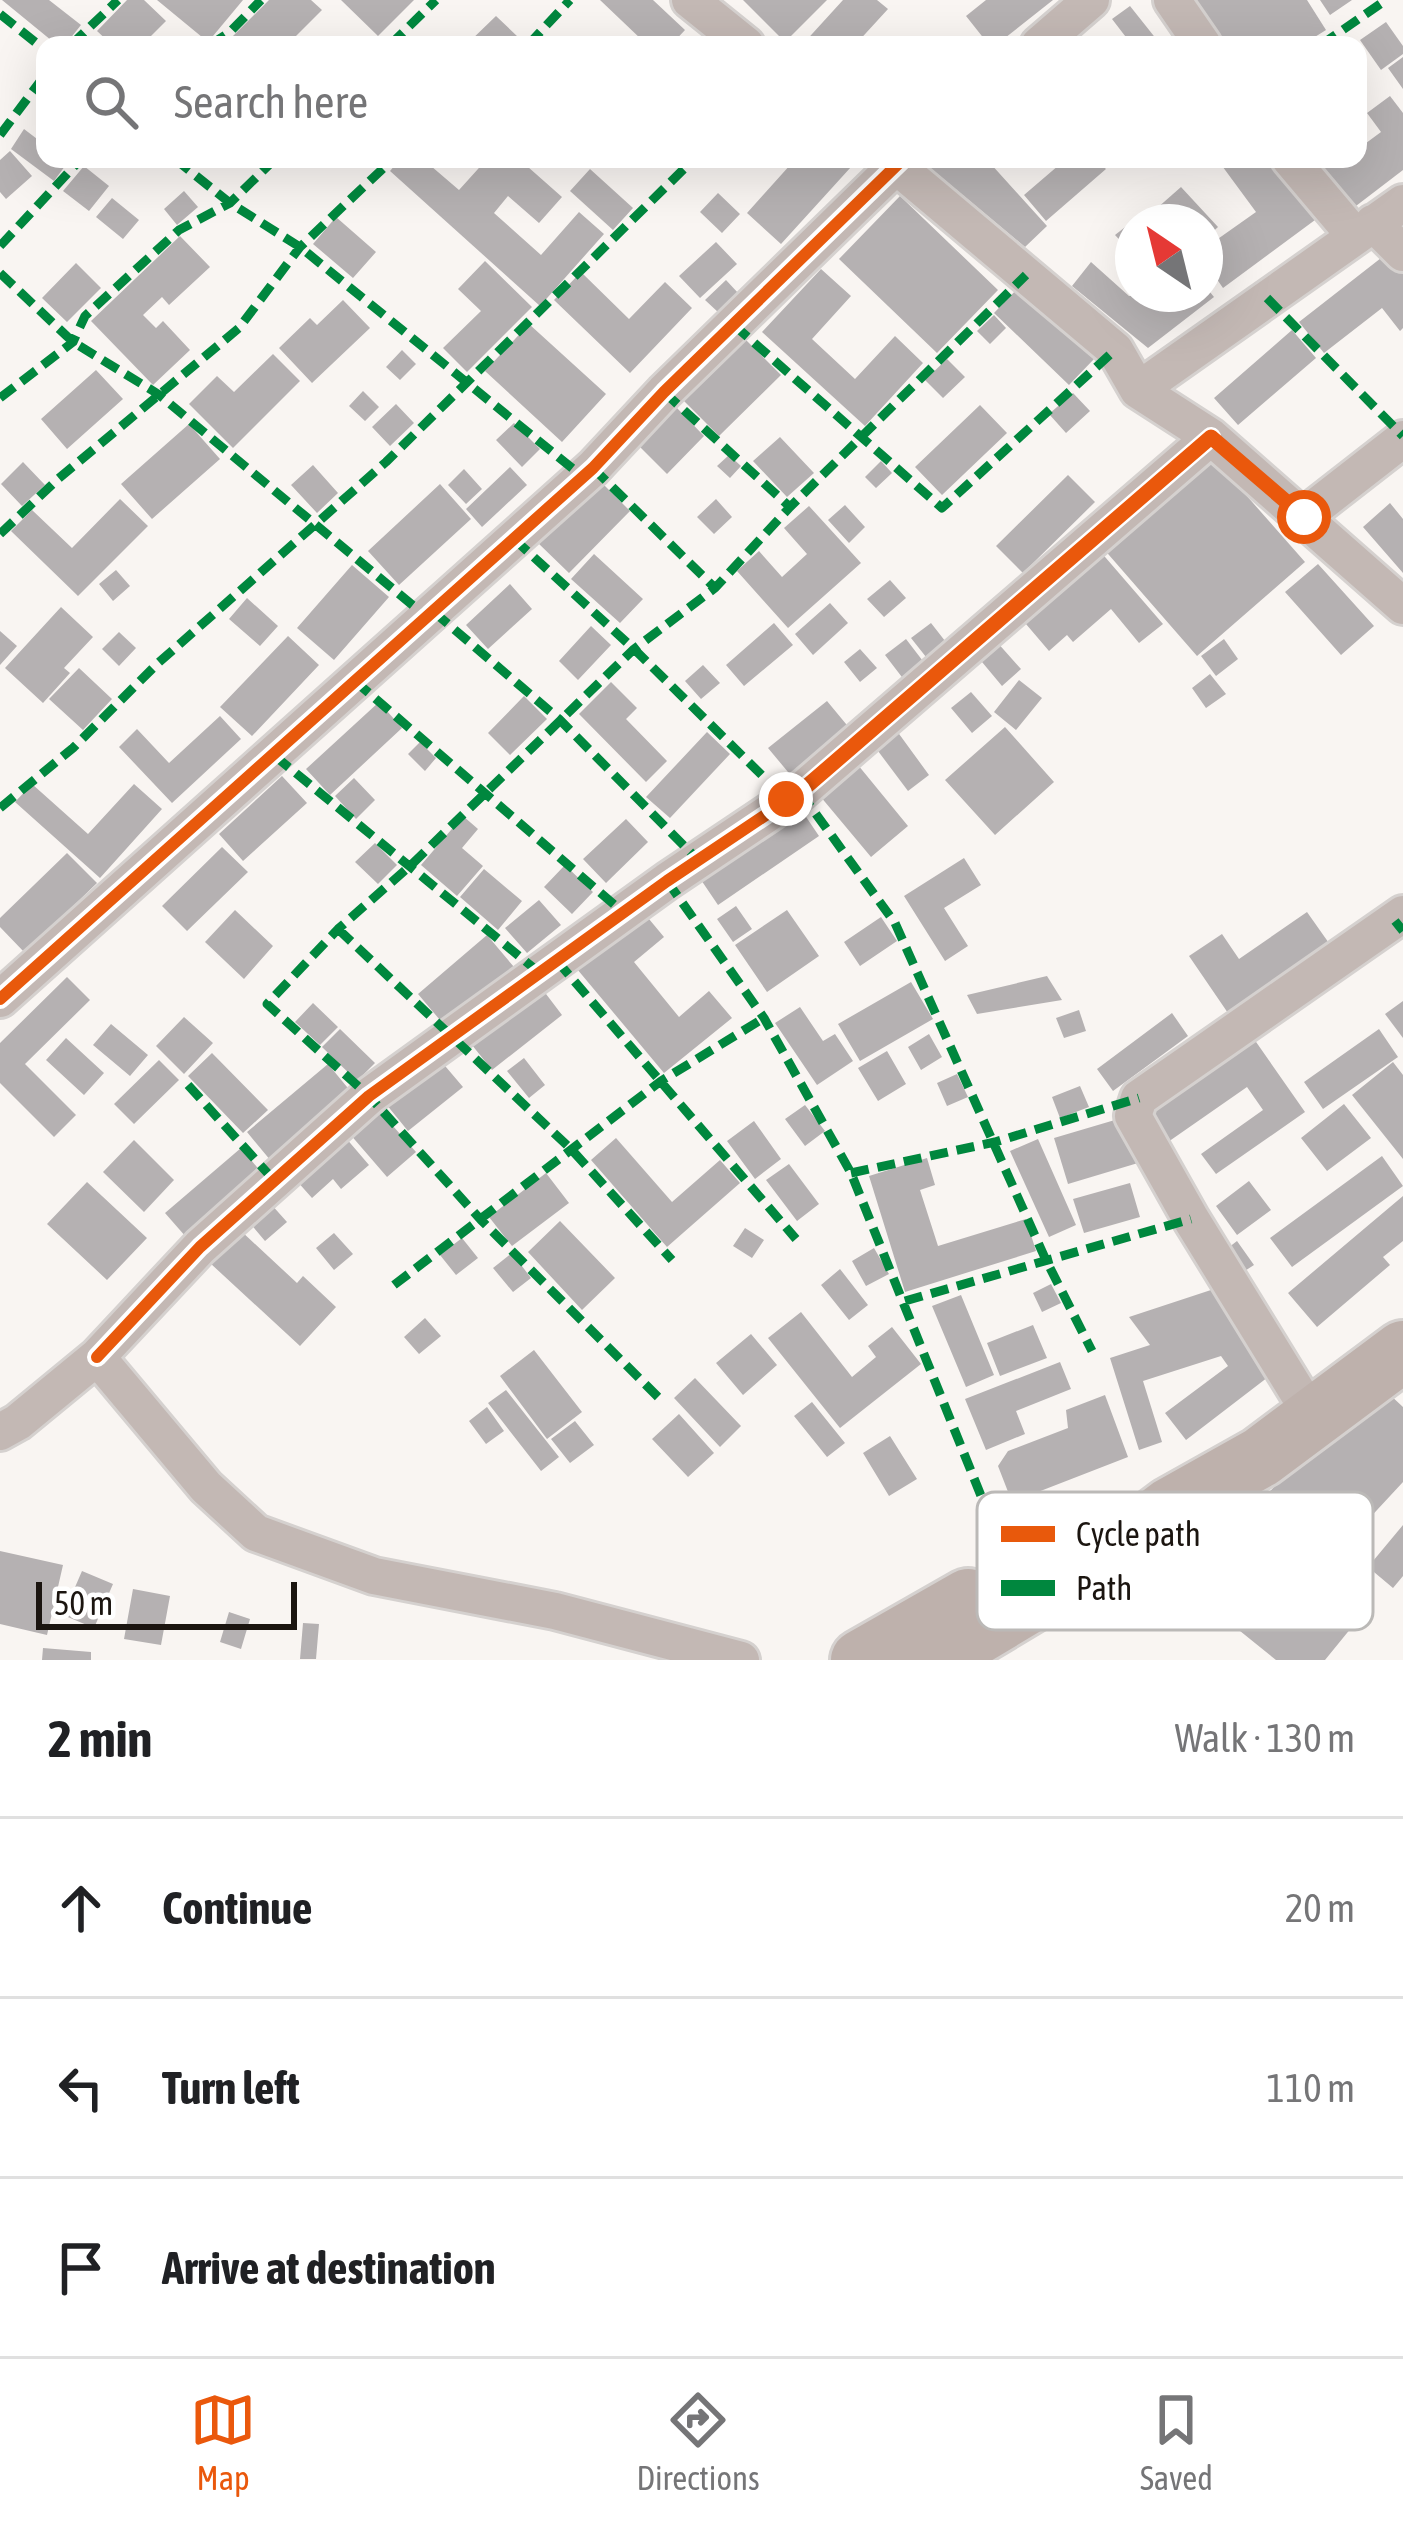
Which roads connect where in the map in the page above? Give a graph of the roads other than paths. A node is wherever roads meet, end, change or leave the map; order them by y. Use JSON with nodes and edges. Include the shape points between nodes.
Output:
{"nodes":[{"id":1,"x":690,"y":0,"type":"edge"},
{"id":2,"x":1091,"y":0,"type":"edge"},
{"id":3,"x":1172,"y":0,"type":"edge"},
{"id":4,"x":735,"y":36,"type":"edge"},
{"id":5,"x":1049,"y":36,"type":"edge"},
{"id":6,"x":1197,"y":36,"type":"edge"},
{"id":7,"x":889,"y":168,"type":"edge"},
{"id":8,"x":904,"y":168,"type":"edge"},
{"id":9,"x":1303,"y":168,"type":"edge"},
{"id":10,"x":1377,"y":221,"type":"edge"},
{"id":11,"x":1403,"y":253,"type":"edge"},
{"id":12,"x":1138,"y":390,"type":"junction"},
{"id":13,"x":1211,"y":437,"type":"junction"},
{"id":14,"x":1403,"y":439,"type":"edge"},
{"id":15,"x":1304,"y":517,"type":"junction"},
{"id":16,"x":1403,"y":606,"type":"edge"},
{"id":17,"x":1403,"y":914,"type":"edge"},
{"id":18,"x":0,"y":999,"type":"edge"},
{"id":19,"x":1403,"y":1351,"type":"edge"},
{"id":20,"x":97,"y":1357,"type":"junction"},
{"id":21,"x":1314,"y":1419,"type":"junction"},
{"id":22,"x":0,"y":1432,"type":"edge"},
{"id":23,"x":1199,"y":1492,"type":"edge"},
{"id":24,"x":955,"y":1634,"type":"edge"},
{"id":25,"x":741,"y":1660,"type":"edge"},
{"id":26,"x":861,"y":1660,"type":"edge"}],
"edges":[{"from":1,"to":4,"type":"street"},
{"from":2,"to":5,"type":"street"},
{"from":3,"to":6,"type":"street"},
{"from":7,"to":18,"type":"street","via":[[592,468]]},
{"from":8,"to":12,"type":"street","via":[[1115,350]]},
{"from":9,"to":10,"type":"street"},
{"from":10,"to":11,"type":"street"},
{"from":10,"to":12,"type":"street"},
{"from":12,"to":13,"type":"street"},
{"from":13,"to":15,"type":"street"},
{"from":13,"to":20,"type":"street","via":[[800,792],[369,1096],[200,1246]]},
{"from":14,"to":15,"type":"street"},
{"from":15,"to":16,"type":"street"},
{"from":17,"to":21,"type":"street","via":[[1139,1098],[1133,1116]]},
{"from":19,"to":21,"type":"highway"},
{"from":20,"to":22,"type":"street"},
{"from":20,"to":25,"type":"street","via":[[206,1487],[256,1533],[374,1576],[555,1611]]},
{"from":21,"to":23,"type":"highway"},
{"from":24,"to":26,"type":"highway"}]}
